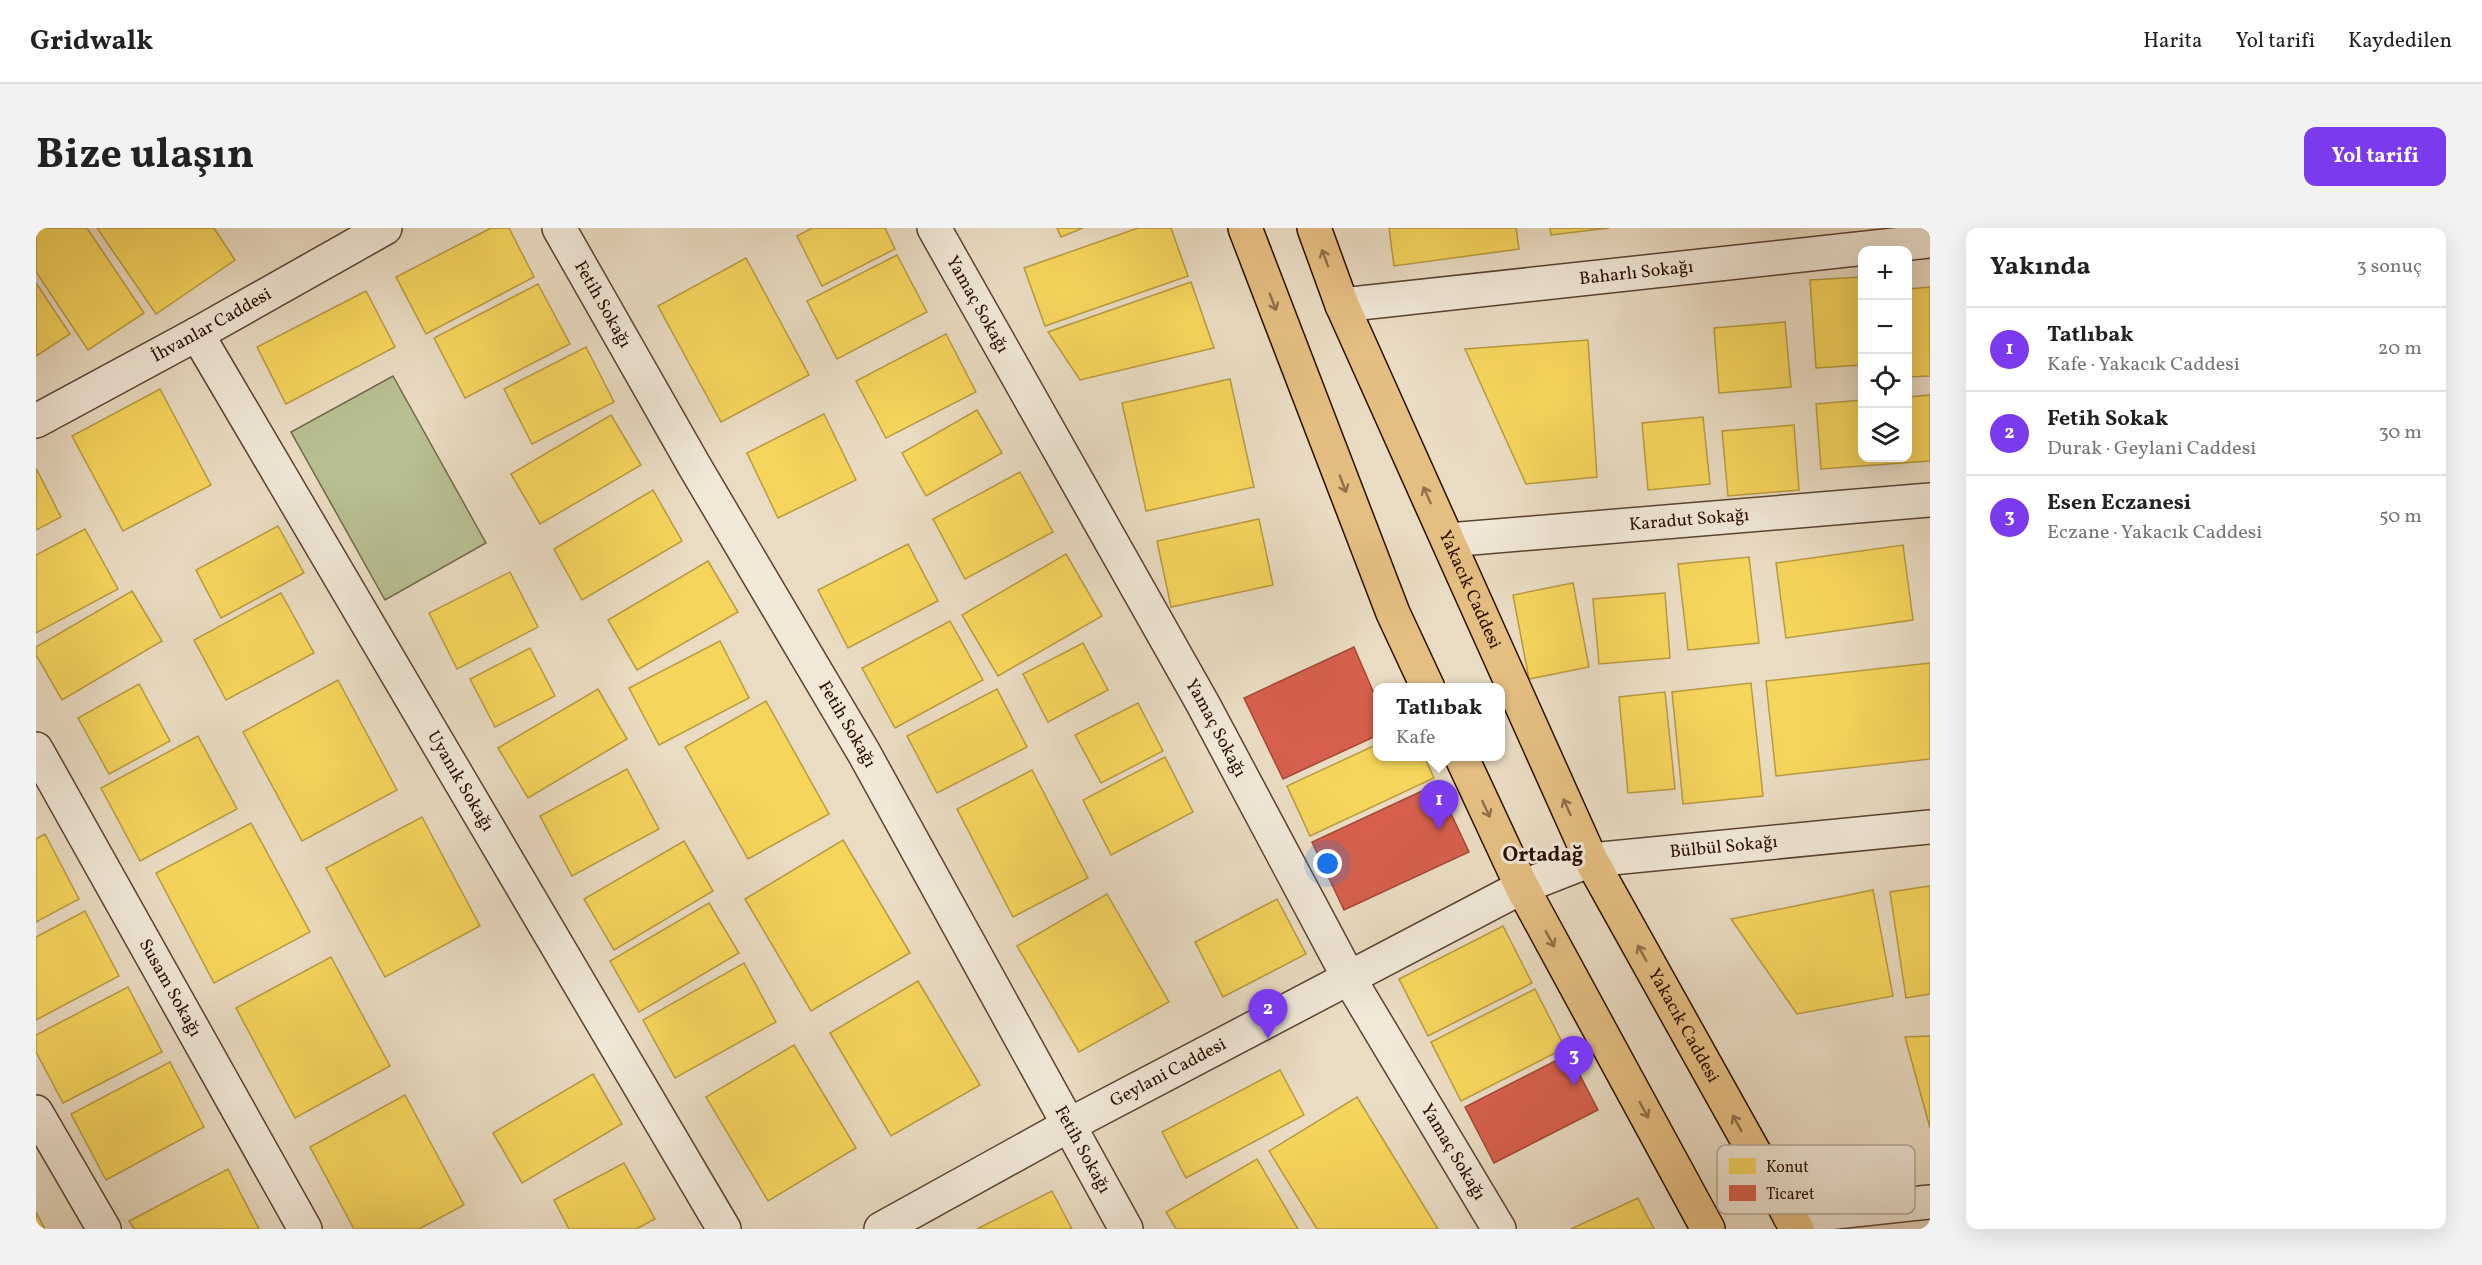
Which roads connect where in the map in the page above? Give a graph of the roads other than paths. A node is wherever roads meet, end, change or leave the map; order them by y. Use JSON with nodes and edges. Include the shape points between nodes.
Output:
{"nodes":[{"id":1,"x":385,"y":228,"type":"edge"},
{"id":2,"x":559,"y":228,"type":"edge"},
{"id":3,"x":934,"y":228,"type":"edge"},
{"id":4,"x":1245,"y":228,"type":"edge"},
{"id":5,"x":1314,"y":228,"type":"edge"},
{"id":6,"x":1930,"y":241,"type":"edge"},
{"id":7,"x":1342,"y":304,"type":"junction"},
{"id":8,"x":198,"y":334,"type":"junction"},
{"id":9,"x":36,"y":421,"type":"edge"},
{"id":10,"x":1930,"y":500,"type":"edge"},
{"id":11,"x":1448,"y":540,"type":"junction"},
{"id":12,"x":1426,"y":683,"type":"edge"},
{"id":13,"x":36,"y":749,"type":"edge"},
{"id":14,"x":1463,"y":761,"type":"edge"},
{"id":15,"x":1930,"y":827,"type":"edge"},
{"id":16,"x":1591,"y":860,"type":"junction"},
{"id":17,"x":1522,"y":887,"type":"junction"},
{"id":18,"x":1350,"y":980,"type":"junction"},
{"id":19,"x":36,"y":1112,"type":"edge"},
{"id":20,"x":1069,"y":1125,"type":"junction"},
{"id":21,"x":1750,"y":1145,"type":"edge"},
{"id":22,"x":1930,"y":1202,"type":"edge"},
{"id":23,"x":1915,"y":1204,"type":"edge"},
{"id":24,"x":1852,"y":1214,"type":"edge"},
{"id":25,"x":1793,"y":1223,"type":"edge"},
{"id":26,"x":104,"y":1229,"type":"edge"},
{"id":27,"x":305,"y":1229,"type":"edge"},
{"id":28,"x":724,"y":1229,"type":"edge"},
{"id":29,"x":881,"y":1229,"type":"edge"},
{"id":30,"x":1126,"y":1229,"type":"edge"},
{"id":31,"x":1499,"y":1229,"type":"edge"},
{"id":32,"x":1708,"y":1229,"type":"edge"}],
"edges":[{"from":1,"to":8,"type":"street","name":"İhvanlar Caddesi"},
{"from":2,"to":20,"type":"street","name":"Fetih Sokağı","via":[[864,753]]},
{"from":3,"to":18,"type":"street","name":"Yamaç Sokağı","via":[[1203,704]]},
{"from":4,"to":12,"type":"main road","one_way":true,"via":[[1393,613]]},
{"from":7,"to":5,"type":"main road","name":"Yakacık Caddesi","one_way":true},
{"from":6,"to":7,"type":"street","name":"Baharlı Sokağı"},
{"from":11,"to":7,"type":"main road","name":"Yakacık Caddesi","one_way":true},
{"from":8,"to":9,"type":"street","name":"İhvanlar Caddesi"},
{"from":8,"to":28,"type":"street","name":"Uyanık Sokağı"},
{"from":10,"to":11,"type":"street","name":"Karadut Sokağı"},
{"from":16,"to":11,"type":"main road","name":"Yakacık Caddesi","one_way":true},
{"from":13,"to":27,"type":"street","name":"Susam Sokağı"},
{"from":14,"to":17,"type":"main road","one_way":true},
{"from":15,"to":16,"type":"street","name":"Bülbül Sokağı"},
{"from":16,"to":17,"type":"street","name":"Bülbül Sokağı"},
{"from":21,"to":16,"type":"main road","name":"Yakacık Caddesi","one_way":true},
{"from":17,"to":18,"type":"street","name":"Geylani Caddesi"},
{"from":17,"to":32,"type":"main road","one_way":true},
{"from":18,"to":20,"type":"street","name":"Geylani Caddesi"},
{"from":18,"to":31,"type":"street","name":"Yamaç Sokağı"},
{"from":19,"to":26,"type":"street"},
{"from":20,"to":29,"type":"street","name":"Geylani Caddesi"},
{"from":20,"to":30,"type":"street","name":"Fetih Sokağı"},
{"from":22,"to":23,"type":"street"},
{"from":24,"to":25,"type":"street"}]}
